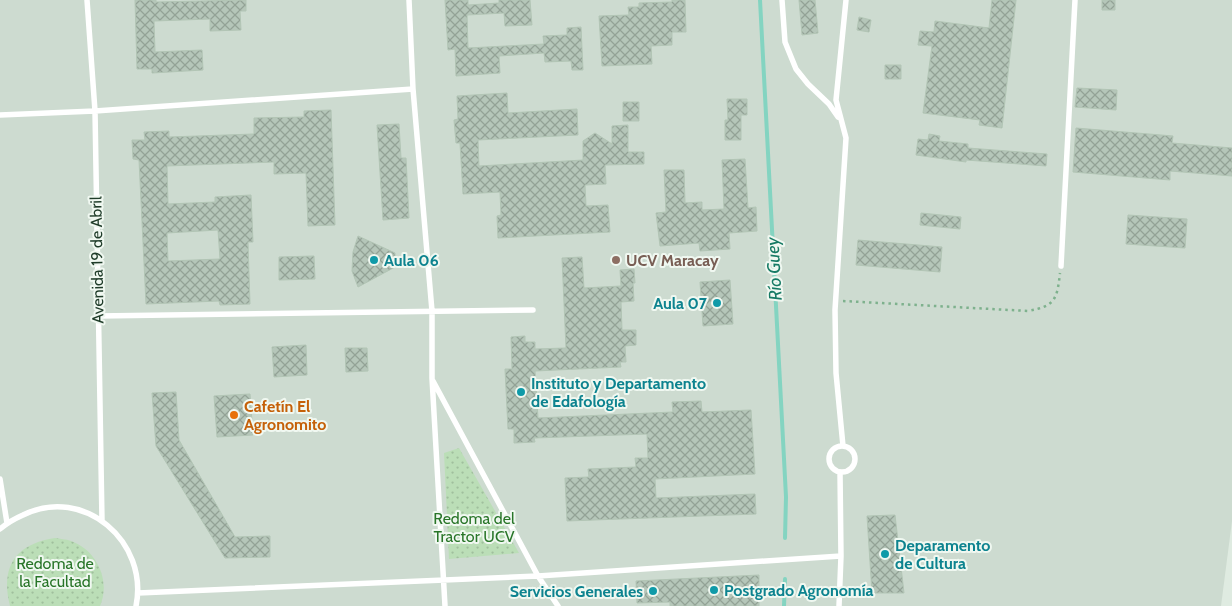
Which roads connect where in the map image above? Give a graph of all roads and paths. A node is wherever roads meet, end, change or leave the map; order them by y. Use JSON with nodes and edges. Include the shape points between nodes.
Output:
{"nodes":[{"id":1,"x":87,"y":0,"type":"edge"},
{"id":2,"x":409,"y":0,"type":"edge"},
{"id":3,"x":782,"y":0,"type":"edge"},
{"id":4,"x":846,"y":0,"type":"edge"},
{"id":5,"x":1075,"y":0,"type":"edge"},
{"id":6,"x":413,"y":89,"type":"junction"},
{"id":7,"x":94,"y":111,"type":"junction"},
{"id":8,"x":0,"y":115,"type":"edge"},
{"id":9,"x":841,"y":121,"type":"junction"},
{"id":10,"x":1061,"y":266,"type":"joint"},
{"id":11,"x":835,"y":301,"type":"junction"},
{"id":12,"x":432,"y":310,"type":"junction"},
{"id":13,"x":533,"y":310,"type":"dead end"},
{"id":14,"x":98,"y":316,"type":"junction"},
{"id":15,"x":432,"y":378,"type":"junction"},
{"id":16,"x":843,"y":446,"type":"junction"},
{"id":17,"x":840,"y":472,"type":"junction"},
{"id":18,"x":0,"y":479,"type":"edge"},
{"id":19,"x":102,"y":521,"type":"junction"},
{"id":20,"x":7,"y":523,"type":"junction"},
{"id":21,"x":0,"y":529,"type":"edge"},
{"id":22,"x":840,"y":556,"type":"junction"},
{"id":23,"x":538,"y":576,"type":"junction"},
{"id":24,"x":444,"y":579,"type":"junction"},
{"id":25,"x":138,"y":594,"type":"junction"},
{"id":26,"x":136,"y":606,"type":"edge"},
{"id":27,"x":445,"y":606,"type":"edge"},
{"id":28,"x":558,"y":606,"type":"edge"},
{"id":29,"x":839,"y":606,"type":"edge"}],
"edges":[{"from":1,"to":7,"type":"lane","name":"Avenida 19 de Abril"},
{"from":2,"to":6,"type":"lane"},
{"from":3,"to":9,"type":"lane","via":[[785,42],[796,69]]},
{"from":4,"to":9,"type":"lane","via":[[836,100]]},
{"from":5,"to":10,"type":"lane"},
{"from":6,"to":7,"type":"lane"},
{"from":6,"to":12,"type":"lane"},
{"from":7,"to":8,"type":"lane"},
{"from":7,"to":14,"type":"lane","name":"Avenida 19 de Abril"},
{"from":9,"to":11,"type":"lane","via":[[846,138]]},
{"from":10,"to":11,"type":"path","via":[[1055,298],[1046,307],[1028,311]]},
{"from":11,"to":16,"type":"lane","via":[[836,373]]},
{"from":12,"to":13,"type":"lane"},
{"from":12,"to":14,"type":"lane"},
{"from":12,"to":15,"type":"lane"},
{"from":14,"to":19,"type":"lane","name":"Avenida 19 de Abril"},
{"from":15,"to":23,"type":"lane"},
{"from":15,"to":24,"type":"lane"},
{"from":16,"to":17,"type":"lane","via":[[833,449],[829,458],[832,467]]},
{"from":16,"to":17,"type":"lane","via":[[852,451],[855,460],[850,469]]},
{"from":17,"to":22,"type":"lane"},
{"from":18,"to":20,"type":"lane"},
{"from":19,"to":20,"type":"lane","via":[[83,511],[60,506],[36,509]]},
{"from":19,"to":25,"type":"lane","via":[[129,550],[138,578]]},
{"from":20,"to":21,"type":"lane"},
{"from":22,"to":23,"type":"lane"},
{"from":22,"to":29,"type":"lane"},
{"from":23,"to":24,"type":"lane"},
{"from":23,"to":28,"type":"lane"},
{"from":24,"to":25,"type":"lane"},
{"from":24,"to":27,"type":"lane"},
{"from":25,"to":26,"type":"lane"}]}
